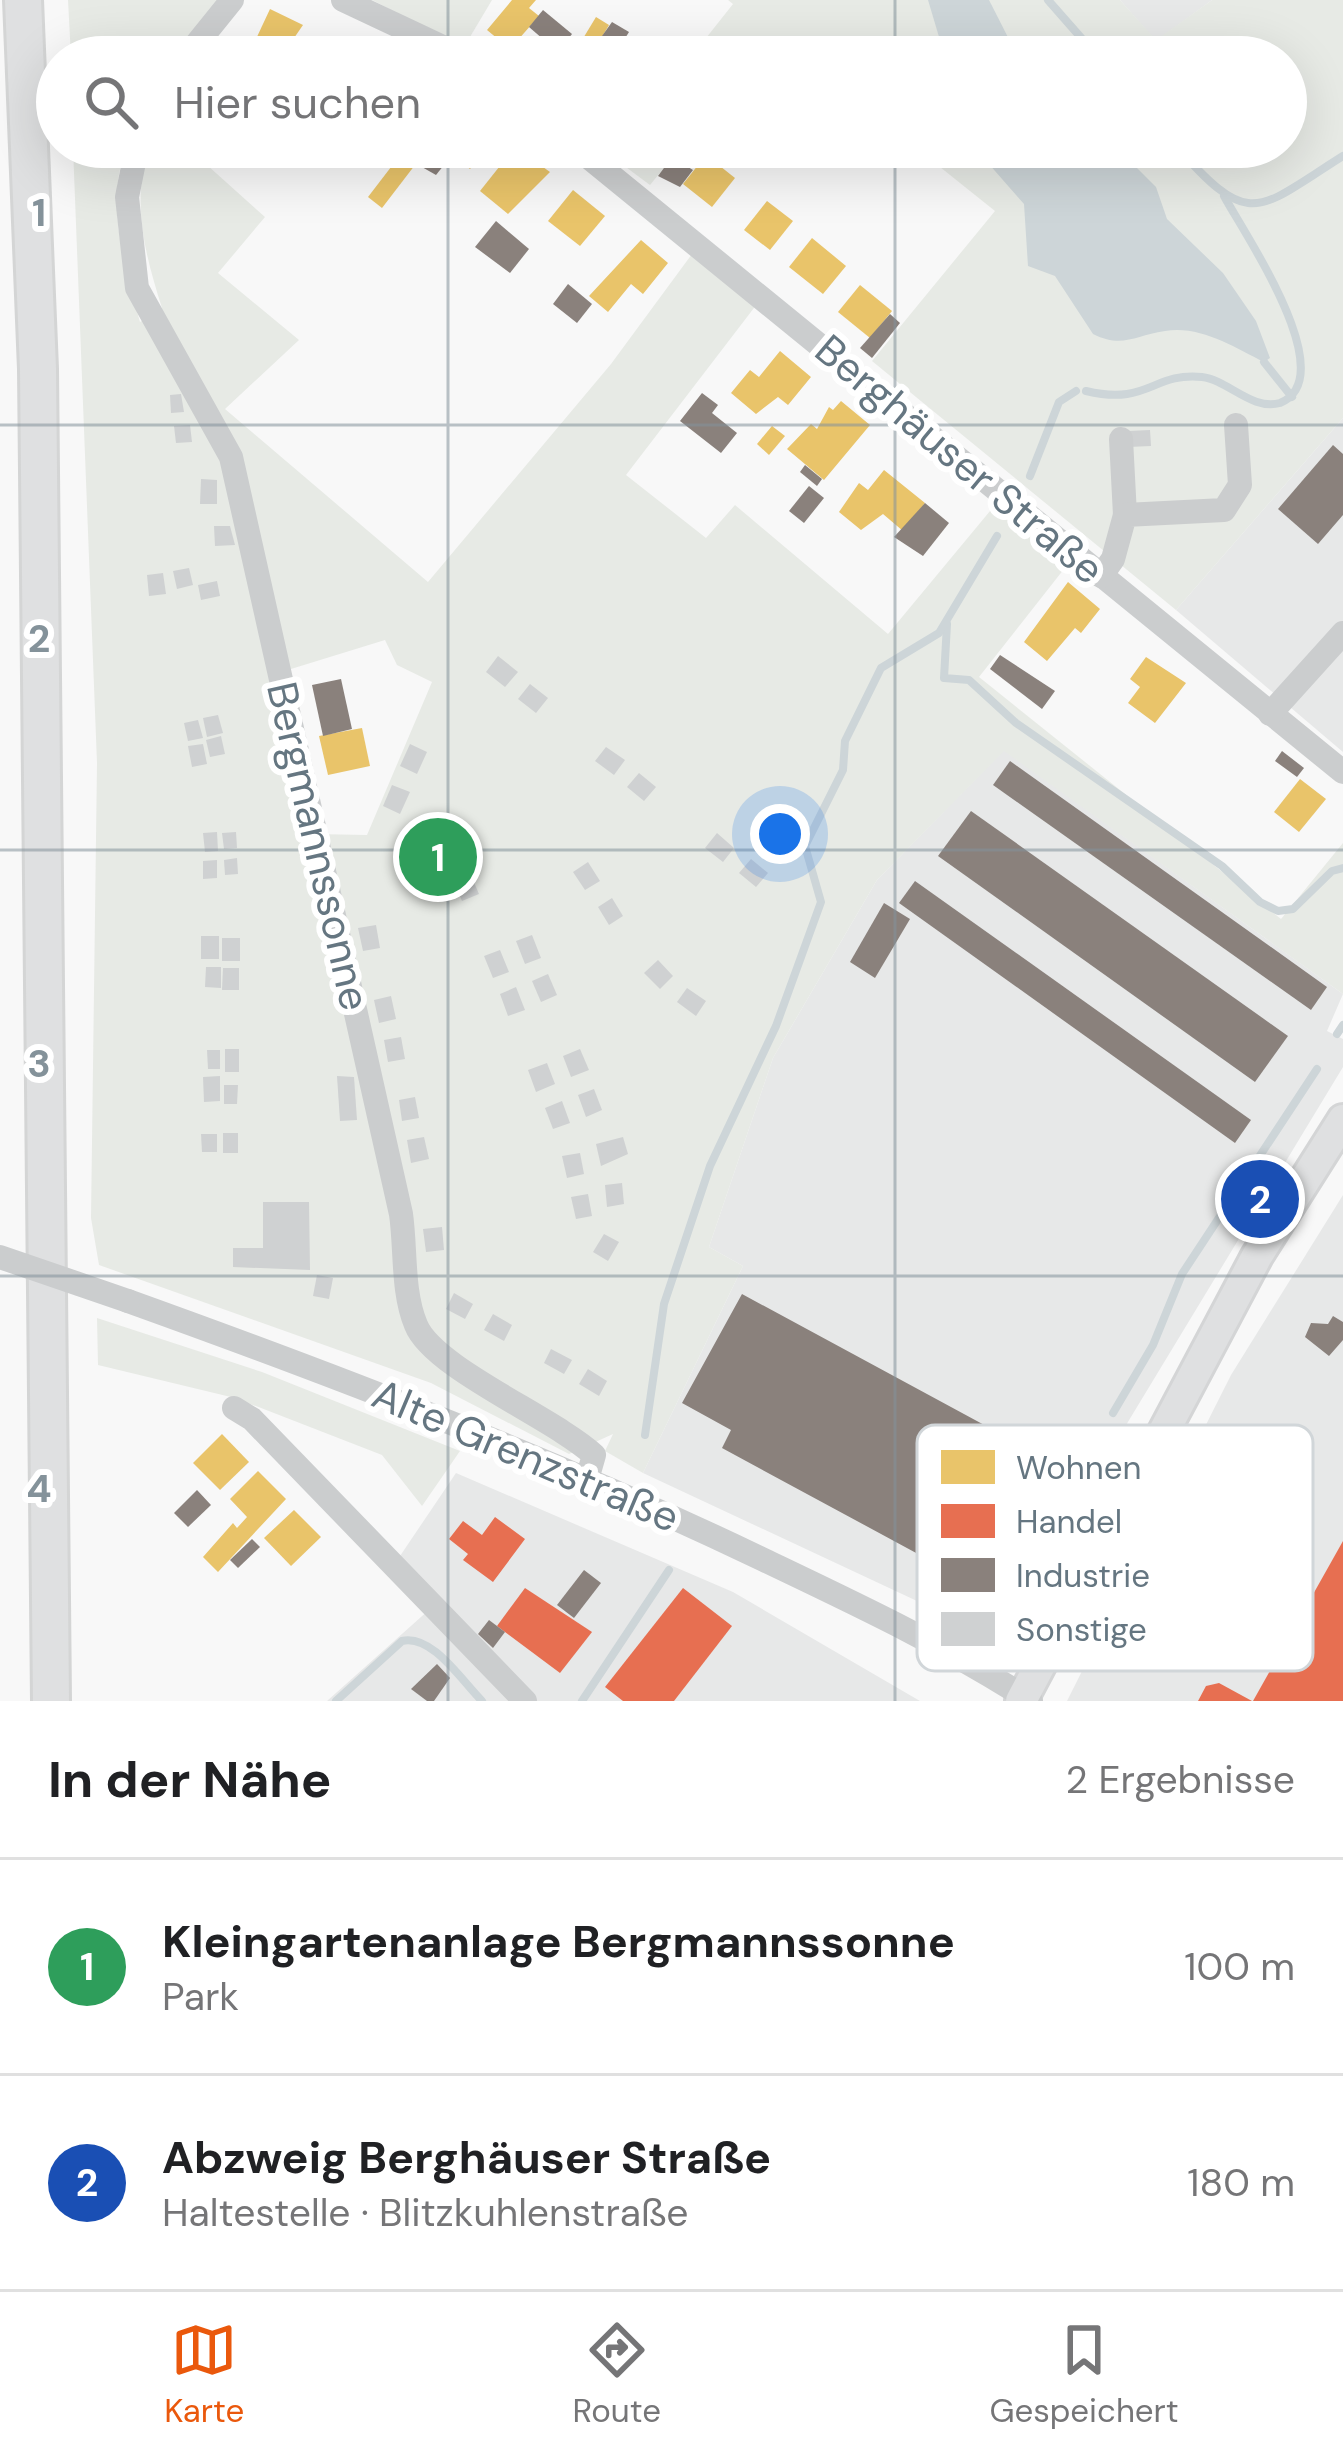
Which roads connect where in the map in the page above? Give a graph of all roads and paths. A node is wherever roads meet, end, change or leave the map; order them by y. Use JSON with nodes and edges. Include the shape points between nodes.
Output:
{"nodes":[{"id":1,"x":23,"y":0,"type":"edge"},
{"id":2,"x":232,"y":0,"type":"edge"},
{"id":3,"x":351,"y":1,"type":"edge"},
{"id":4,"x":203,"y":36,"type":"edge"},
{"id":5,"x":422,"y":36,"type":"edge"},
{"id":6,"x":133,"y":168,"type":"edge"},
{"id":7,"x":602,"y":168,"type":"edge"},
{"id":8,"x":1236,"y":424,"type":"dead end"},
{"id":9,"x":1121,"y":439,"type":"dead end"},
{"id":10,"x":1125,"y":515,"type":"junction"},
{"id":11,"x":1101,"y":576,"type":"junction"},
{"id":12,"x":1343,"y":633,"type":"edge"},
{"id":13,"x":1270,"y":714,"type":"junction"},
{"id":14,"x":1343,"y":772,"type":"edge"},
{"id":15,"x":1343,"y":1120,"type":"edge"},
{"id":16,"x":0,"y":1257,"type":"edge"},
{"id":17,"x":234,"y":1408,"type":"dead end"},
{"id":18,"x":1168,"y":1425,"type":"edge"},
{"id":19,"x":588,"y":1476,"type":"junction"},
{"id":20,"x":917,"y":1640,"type":"edge"},
{"id":21,"x":974,"y":1671,"type":"edge"},
{"id":22,"x":1040,"y":1671,"type":"edge"},
{"id":23,"x":1025,"y":1699,"type":"edge"},
{"id":24,"x":51,"y":1701,"type":"edge"},
{"id":25,"x":525,"y":1701,"type":"edge"}],
"edges":[{"from":1,"to":24,"type":"highway","via":[[38,369]]},
{"from":2,"to":4,"type":"street"},
{"from":3,"to":5,"type":"street"},
{"from":6,"to":19,"type":"street","name":"Bergmannssonne","via":[[127,196],[137,288],[231,457],[398,1200],[416,1327],[433,1351],[572,1434],[594,1455]]},
{"from":7,"to":11,"type":"street","name":"Berghäuser Straße"},
{"from":8,"to":10,"type":"street","via":[[1240,485],[1224,510]]},
{"from":9,"to":10,"type":"street"},
{"from":10,"to":11,"type":"street"},
{"from":11,"to":13,"type":"street","name":"Berghäuser Straße"},
{"from":12,"to":13,"type":"street"},
{"from":13,"to":14,"type":"street","name":"Berghäuser Straße"},
{"from":15,"to":18,"type":"main road","via":[[1257,1256]]},
{"from":16,"to":19,"type":"street","name":"Alte Grenzstraße","bridge":true,"via":[[359,1383]]},
{"from":17,"to":25,"type":"street"},
{"from":19,"to":20,"type":"street","name":"Alte Grenzstraße"},
{"from":21,"to":23,"type":"street","name":"Alte Grenzstraße"},
{"from":22,"to":23,"type":"main road"}]}
